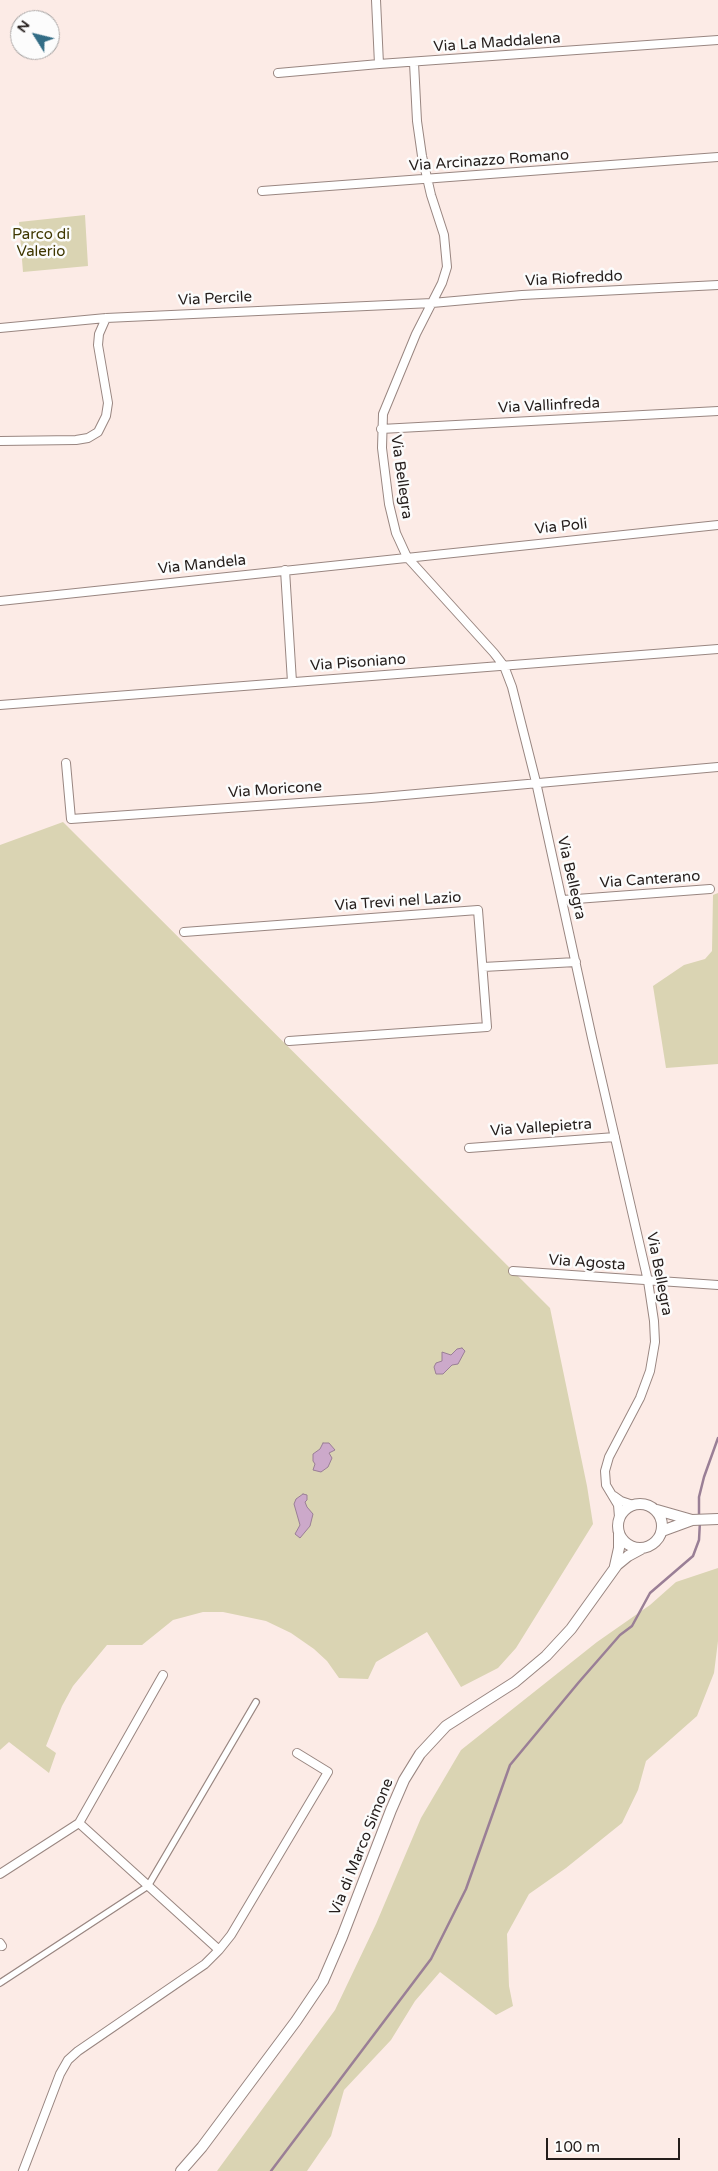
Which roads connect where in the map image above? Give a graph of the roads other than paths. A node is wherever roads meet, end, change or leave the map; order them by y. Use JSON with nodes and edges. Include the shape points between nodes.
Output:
{"nodes":[{"id":1,"x":376,"y":0,"type":"edge"},
{"id":2,"x":718,"y":40,"type":"edge"},
{"id":3,"x":414,"y":63,"type":"junction"},
{"id":4,"x":379,"y":64,"type":"junction"},
{"id":5,"x":278,"y":73,"type":"dead end"},
{"id":6,"x":718,"y":157,"type":"edge"},
{"id":7,"x":427,"y":180,"type":"junction"},
{"id":8,"x":262,"y":190,"type":"dead end"},
{"id":9,"x":718,"y":285,"type":"edge"},
{"id":10,"x":432,"y":303,"type":"junction"},
{"id":11,"x":106,"y":318,"type":"junction"},
{"id":12,"x":0,"y":328,"type":"edge"},
{"id":13,"x":718,"y":411,"type":"edge"},
{"id":14,"x":381,"y":429,"type":"junction"},
{"id":15,"x":0,"y":441,"type":"edge"},
{"id":16,"x":718,"y":525,"type":"edge"},
{"id":17,"x":407,"y":557,"type":"junction"},
{"id":18,"x":285,"y":570,"type":"junction"},
{"id":19,"x":0,"y":601,"type":"edge"},
{"id":20,"x":718,"y":649,"type":"edge"},
{"id":21,"x":504,"y":666,"type":"junction"},
{"id":22,"x":292,"y":682,"type":"junction"},
{"id":23,"x":0,"y":705,"type":"edge"},
{"id":24,"x":66,"y":763,"type":"dead end"},
{"id":25,"x":718,"y":767,"type":"edge"},
{"id":26,"x":536,"y":782,"type":"junction"},
{"id":27,"x":710,"y":889,"type":"dead end"},
{"id":28,"x":562,"y":900,"type":"junction"},
{"id":29,"x":184,"y":932,"type":"dead end"},
{"id":30,"x":576,"y":962,"type":"junction"},
{"id":31,"x":483,"y":967,"type":"junction"},
{"id":32,"x":289,"y":1041,"type":"dead end"},
{"id":33,"x":615,"y":1137,"type":"junction"},
{"id":34,"x":469,"y":1148,"type":"dead end"},
{"id":35,"x":513,"y":1271,"type":"dead end"},
{"id":36,"x":648,"y":1281,"type":"junction"},
{"id":37,"x":718,"y":1285,"type":"edge"},
{"id":38,"x":612,"y":1494,"type":"junction"},
{"id":39,"x":633,"y":1505,"type":"junction"},
{"id":40,"x":657,"y":1510,"type":"junction"},
{"id":41,"x":619,"y":1517,"type":"junction"},
{"id":42,"x":714,"y":1519,"type":"edge"},
{"id":43,"x":692,"y":1520,"type":"junction"},
{"id":44,"x":662,"y":1530,"type":"junction"},
{"id":45,"x":619,"y":1533,"type":"junction"},
{"id":46,"x":642,"y":1548,"type":"junction"},
{"id":47,"x":612,"y":1571,"type":"junction"},
{"id":48,"x":164,"y":1675,"type":"dead end"},
{"id":49,"x":256,"y":1702,"type":"dead end"},
{"id":50,"x":297,"y":1753,"type":"dead end"},
{"id":51,"x":79,"y":1823,"type":"junction"},
{"id":52,"x":0,"y":1874,"type":"edge"},
{"id":53,"x":148,"y":1886,"type":"junction"},
{"id":54,"x":219,"y":1950,"type":"junction"},
{"id":55,"x":0,"y":1983,"type":"edge"},
{"id":56,"x":23,"y":2171,"type":"edge"},
{"id":57,"x":181,"y":2171,"type":"edge"}],
"edges":[{"from":1,"to":4,"type":"street"},
{"from":2,"to":3,"type":"street","name":"Via La Maddalena"},
{"from":3,"to":4,"type":"street","name":"Via La Maddalena"},
{"from":3,"to":7,"type":"street","name":"Via Bellegra","via":[[417,121]]},
{"from":4,"to":5,"type":"street","name":"Via La Maddalena"},
{"from":6,"to":7,"type":"street","name":"Via Arcinazzo Romano"},
{"from":7,"to":8,"type":"street","name":"Via Arcinazzo Romano"},
{"from":7,"to":10,"type":"street","name":"Via Bellegra","via":[[442,229],[447,261],[442,284]]},
{"from":9,"to":10,"type":"street","name":"Via Riofreddo"},
{"from":10,"to":11,"type":"street","name":"Via Percile"},
{"from":10,"to":14,"type":"street","name":"Via Bellegra","via":[[386,405]]},
{"from":11,"to":12,"type":"street","name":"Via Percile"},
{"from":11,"to":15,"type":"street","via":[[98,342],[108,403],[98,432],[76,440]]},
{"from":13,"to":14,"type":"street","name":"Via Vallinfreda"},
{"from":14,"to":17,"type":"street","name":"Via Bellegra","via":[[392,520]]},
{"from":16,"to":17,"type":"street","name":"Via Poli"},
{"from":17,"to":18,"type":"street","name":"Via Mandela"},
{"from":17,"to":21,"type":"street","name":"Via Bellegra"},
{"from":18,"to":19,"type":"street","name":"Via Mandela"},
{"from":18,"to":22,"type":"street"},
{"from":20,"to":21,"type":"street","name":"Via Pisoniano"},
{"from":21,"to":22,"type":"street","name":"Via Pisoniano"},
{"from":21,"to":26,"type":"street","name":"Via Bellegra"},
{"from":22,"to":23,"type":"street","name":"Via Pisoniano"},
{"from":24,"to":26,"type":"street","name":"Via Moricone","via":[[71,819],[371,798]]},
{"from":25,"to":26,"type":"street"},
{"from":26,"to":28,"type":"street","name":"Via Bellegra"},
{"from":27,"to":28,"type":"street","name":"Via Canterano"},
{"from":28,"to":30,"type":"street","name":"Via Bellegra"},
{"from":29,"to":31,"type":"street","name":"Via Trevi nel Lazio","via":[[478,910]]},
{"from":30,"to":31,"type":"street"},
{"from":30,"to":33,"type":"street","name":"Via Bellegra"},
{"from":31,"to":32,"type":"street","name":"Via Trevi nel Lazio","via":[[487,1027]]},
{"from":33,"to":34,"type":"street","name":"Via Vallepietra"},
{"from":33,"to":36,"type":"street","name":"Via Bellegra"},
{"from":35,"to":36,"type":"street","name":"Via Agosta"},
{"from":36,"to":37,"type":"street","name":"Via Agosta"},
{"from":36,"to":38,"type":"street","name":"Via Bellegra","via":[[655,1328],[653,1358],[642,1393],[606,1464],[605,1478]]},
{"from":38,"to":39,"type":"street"},
{"from":38,"to":41,"type":"street","name":"Via Bellegra","via":[[618,1505]]},
{"from":39,"to":40,"type":"street","via":[[646,1504]]},
{"from":39,"to":41,"type":"street"},
{"from":40,"to":43,"type":"street"},
{"from":40,"to":44,"type":"street"},
{"from":41,"to":45,"type":"street"},
{"from":42,"to":43,"type":"street"},
{"from":43,"to":44,"type":"street"},
{"from":44,"to":46,"type":"street","via":[[655,1543]]},
{"from":45,"to":46,"type":"street","via":[[627,1544]]},
{"from":45,"to":47,"type":"street","name":"Via di Marco Simone","via":[[618,1556]]},
{"from":46,"to":47,"type":"street","name":"Via di Marco Simone","via":[[622,1560]]},
{"from":47,"to":57,"type":"street","name":"Via di Marco Simone","via":[[572,1629],[546,1656],[515,1682],[446,1726],[420,1754],[391,1810],[323,1981]]},
{"from":48,"to":51,"type":"street"},
{"from":49,"to":53,"type":"street"},
{"from":50,"to":54,"type":"street","via":[[328,1772]]},
{"from":51,"to":52,"type":"street"},
{"from":51,"to":53,"type":"street"},
{"from":53,"to":54,"type":"street"},
{"from":53,"to":55,"type":"street"},
{"from":54,"to":56,"type":"street","via":[[205,1964],[68,2060]]}]}
